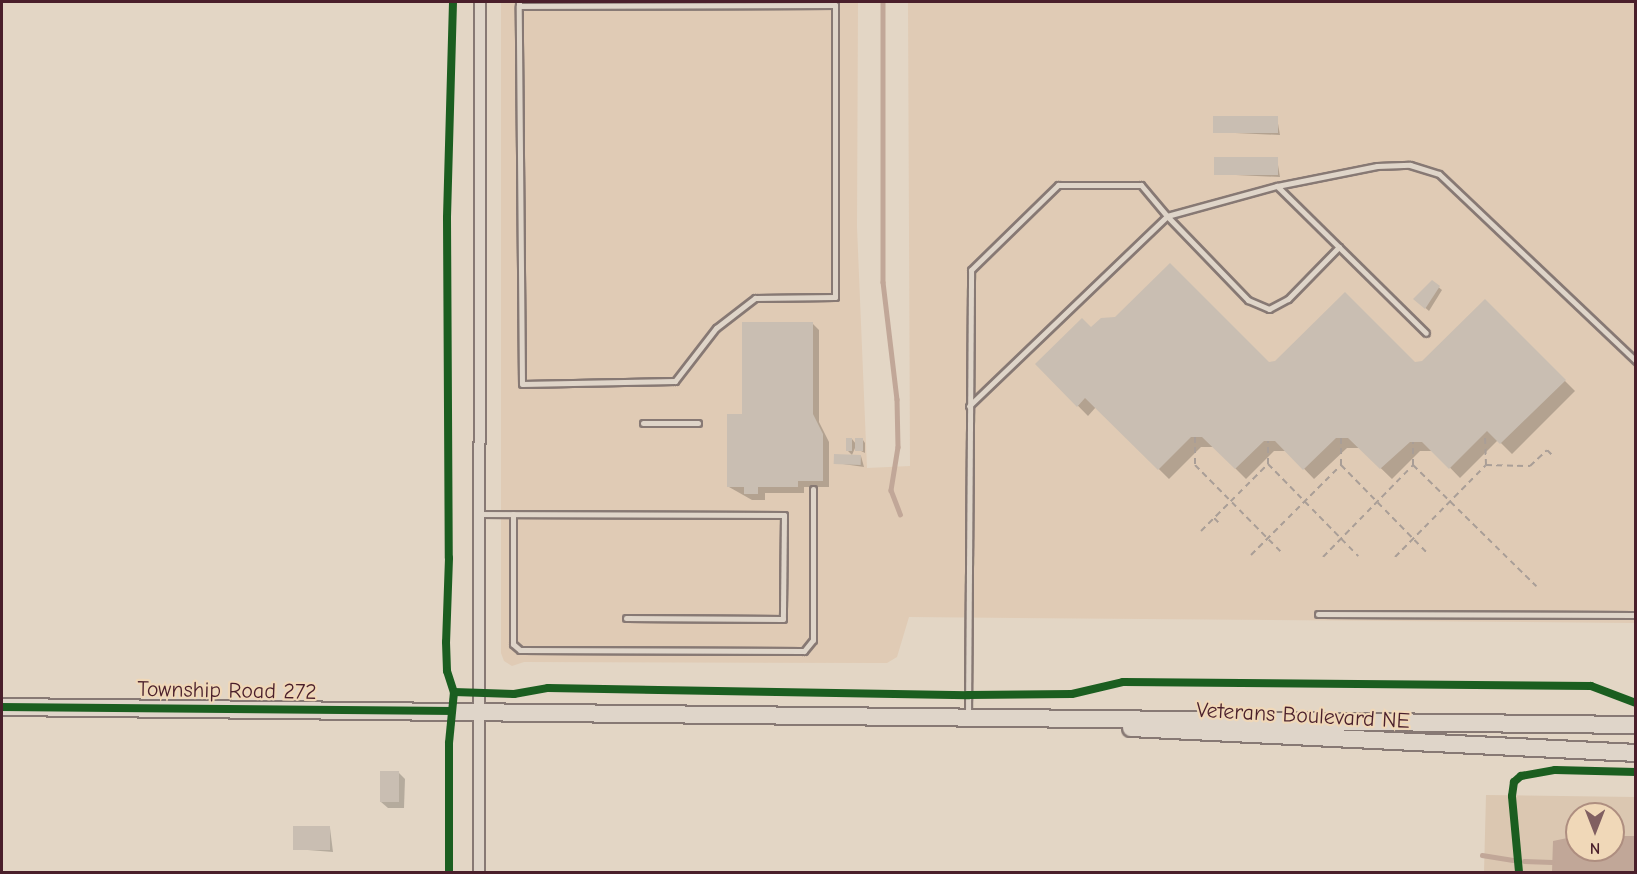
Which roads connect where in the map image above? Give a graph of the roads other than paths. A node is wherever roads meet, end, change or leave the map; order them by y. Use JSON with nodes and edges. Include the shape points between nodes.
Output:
{"nodes":[{"id":1,"x":480,"y":2,"type":"edge"},
{"id":2,"x":519,"y":4,"type":"edge"},
{"id":3,"x":1277,"y":186,"type":"junction"},
{"id":4,"x":1167,"y":216,"type":"junction"},
{"id":5,"x":1339,"y":247,"type":"junction"},
{"id":6,"x":1426,"y":333,"type":"dead end"},
{"id":7,"x":1635,"y":361,"type":"edge"},
{"id":8,"x":969,"y":406,"type":"junction"},
{"id":9,"x":643,"y":423,"type":"dead end"},
{"id":10,"x":698,"y":423,"type":"dead end"},
{"id":11,"x":813,"y":489,"type":"dead end"},
{"id":12,"x":479,"y":514,"type":"junction"},
{"id":13,"x":513,"y":514,"type":"junction"},
{"id":14,"x":1318,"y":614,"type":"dead end"},
{"id":15,"x":1635,"y":615,"type":"edge"},
{"id":16,"x":626,"y":618,"type":"dead end"},
{"id":17,"x":2,"y":707,"type":"edge"},
{"id":18,"x":479,"y":711,"type":"junction"},
{"id":19,"x":968,"y":718,"type":"junction"},
{"id":20,"x":1635,"y":725,"type":"edge"},
{"id":21,"x":1635,"y":753,"type":"edge"},
{"id":22,"x":479,"y":873,"type":"edge"}],
"edges":[{"from":1,"to":12,"type":"street"},
{"from":2,"to":2,"type":"lane","via":[[835,5],[835,297],[755,298],[716,328],[675,381],[522,384]]},
{"from":3,"to":4,"type":"lane"},
{"from":3,"to":5,"type":"lane"},
{"from":3,"to":7,"type":"lane","via":[[1377,166],[1410,165],[1439,174]]},
{"from":4,"to":5,"type":"lane","via":[[1248,300],[1269,309],[1288,299]]},
{"from":4,"to":8,"type":"lane"},
{"from":4,"to":8,"type":"lane","via":[[1141,185],[1058,185],[971,270]]},
{"from":5,"to":6,"type":"lane"},
{"from":8,"to":19,"type":"lane"},
{"from":9,"to":10,"type":"lane"},
{"from":11,"to":13,"type":"lane","via":[[813,640],[804,651],[520,650],[513,644]]},
{"from":12,"to":13,"type":"lane"},
{"from":12,"to":18,"type":"street"},
{"from":13,"to":16,"type":"lane","via":[[784,515],[783,619]]},
{"from":14,"to":15,"type":"lane"},
{"from":17,"to":18,"type":"main road","name":"Township Road 272"},
{"from":18,"to":19,"type":"main road","name":"Veterans Boulevard NE"},
{"from":18,"to":22,"type":"street"},
{"from":19,"to":20,"type":"main road","name":"Veterans Boulevard NE"},
{"from":19,"to":21,"type":"main road","name":"Veterans Boulevard NE","via":[[1338,741]]}]}
